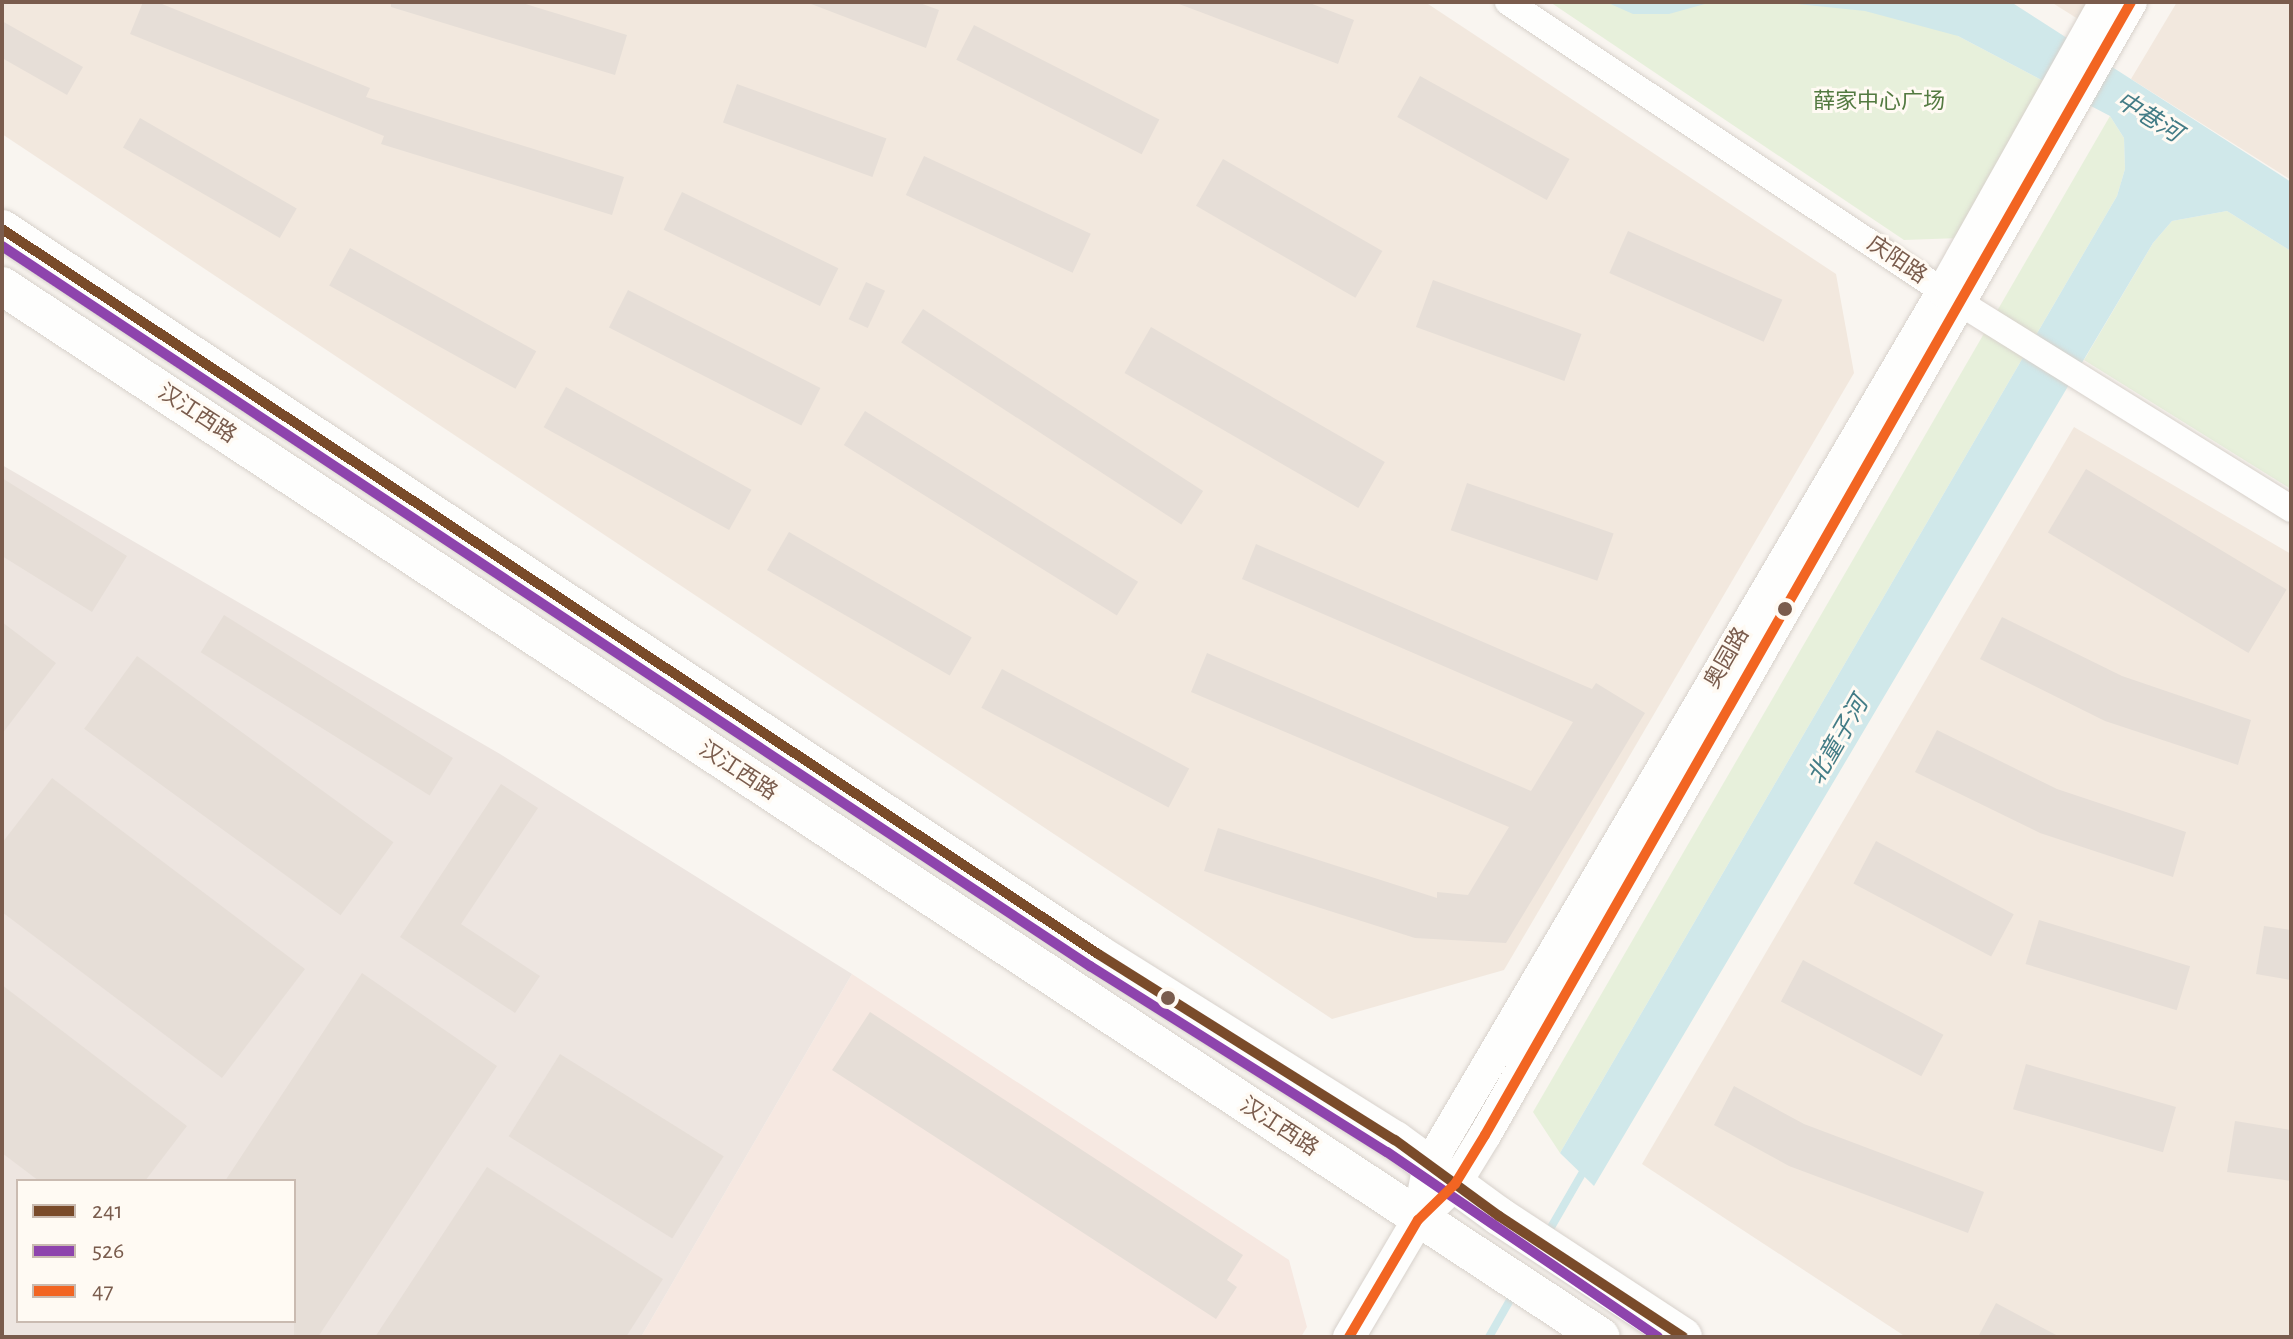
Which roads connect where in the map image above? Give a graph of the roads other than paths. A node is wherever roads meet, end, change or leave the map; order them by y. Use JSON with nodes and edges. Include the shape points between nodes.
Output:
{"nodes":[{"id":1,"x":1508,"y":2,"type":"edge"},
{"id":2,"x":2131,"y":2,"type":"edge"},
{"id":3,"x":2103,"y":21,"type":"edge"},
{"id":4,"x":2,"y":229,"type":"edge"},
{"id":5,"x":2,"y":286,"type":"edge"},
{"id":6,"x":1952,"y":298,"type":"junction"},
{"id":7,"x":2291,"y":509,"type":"edge"},
{"id":8,"x":1442,"y":1174,"type":"junction"},
{"id":9,"x":1418,"y":1220,"type":"junction"},
{"id":10,"x":1349,"y":1337,"type":"edge"},
{"id":11,"x":1601,"y":1337,"type":"edge"},
{"id":12,"x":1683,"y":1337,"type":"edge"}],
"edges":[{"from":1,"to":6,"type":"street","name":"庆阳路"},
{"from":2,"to":3,"type":"street"},
{"from":3,"to":6,"type":"street","name":"奥园路"},
{"from":4,"to":8,"type":"main road","name":"汉江西路","via":[[1098,954]]},
{"from":5,"to":9,"type":"main road","name":"汉江西路"},
{"from":6,"to":7,"type":"street","name":"庆阳路"},
{"from":6,"to":8,"type":"street","name":"奥园路"},
{"from":8,"to":9,"type":"street","name":"奥园路"},
{"from":8,"to":12,"type":"main road","name":"汉江西路"},
{"from":9,"to":10,"type":"street","name":"奥园路"},
{"from":9,"to":11,"type":"main road","name":"汉江西路"}]}
